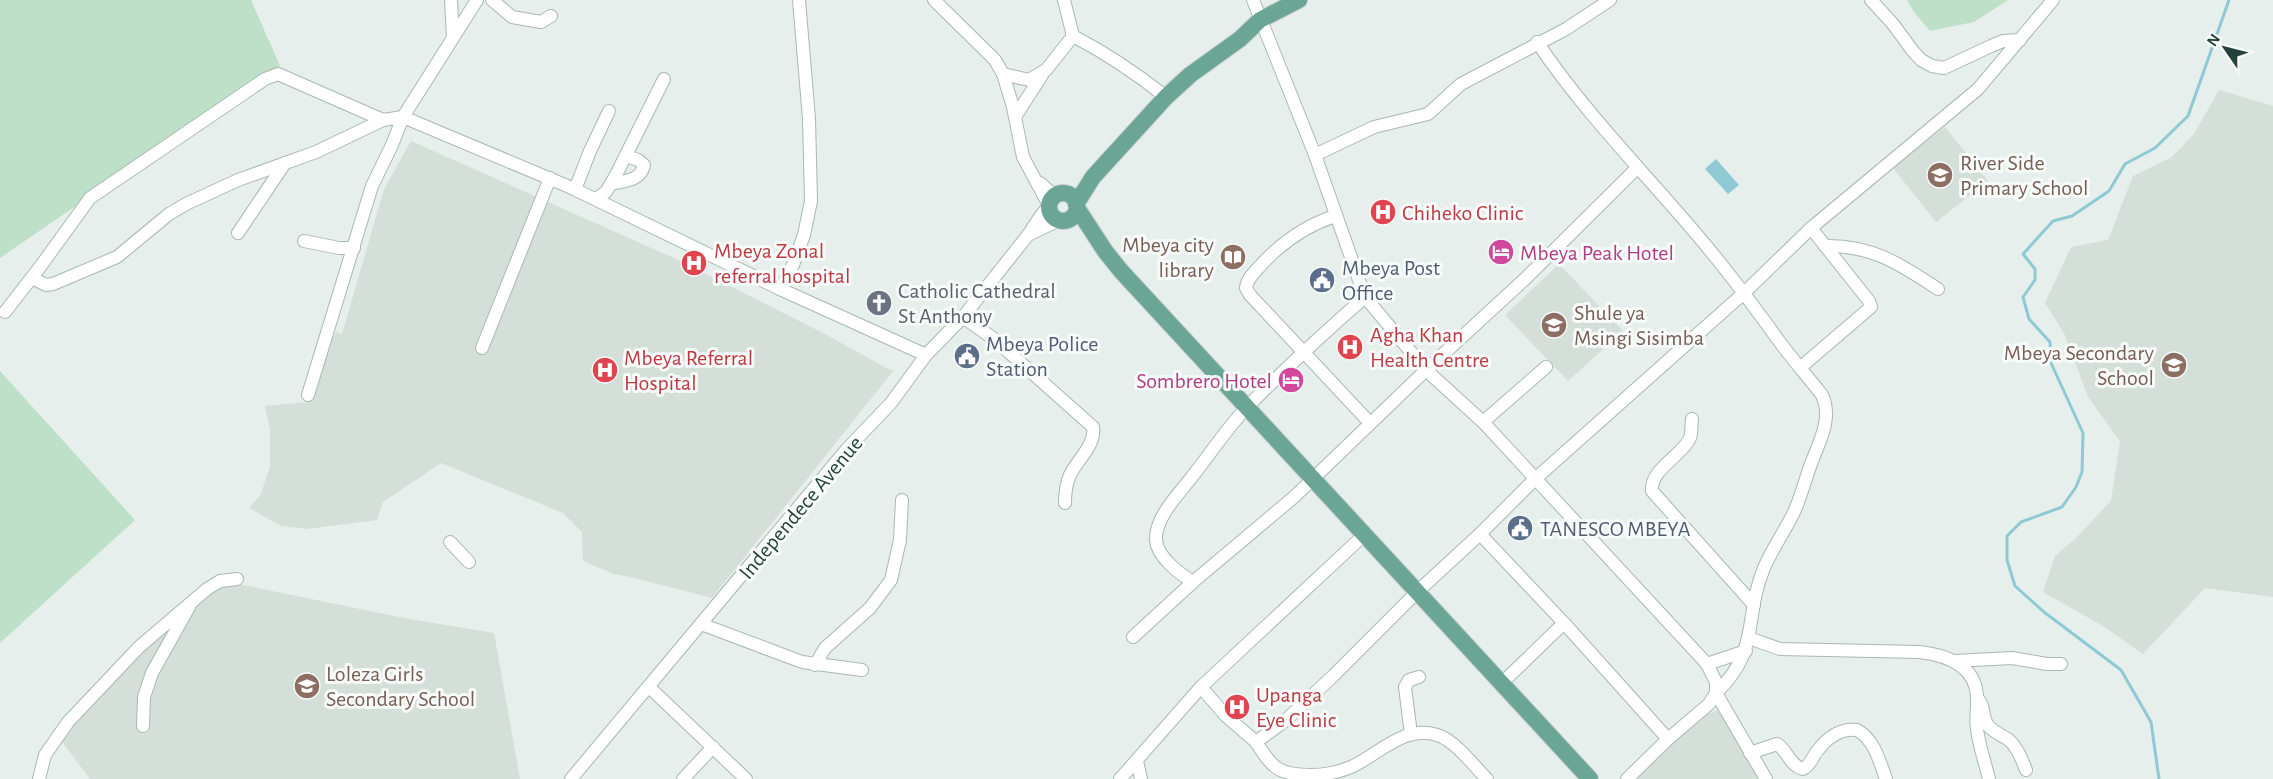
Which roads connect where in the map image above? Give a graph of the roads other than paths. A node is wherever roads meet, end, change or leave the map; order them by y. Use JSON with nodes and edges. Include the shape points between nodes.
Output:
{"nodes":[{"id":1,"x":451,"y":0,"type":"edge"},
{"id":2,"x":477,"y":0,"type":"edge"},
{"id":3,"x":492,"y":0,"type":"edge"},
{"id":4,"x":800,"y":0,"type":"edge"},
{"id":5,"x":934,"y":0,"type":"edge"},
{"id":6,"x":1064,"y":0,"type":"edge"},
{"id":7,"x":1253,"y":0,"type":"edge"},
{"id":8,"x":1299,"y":0,"type":"edge"},
{"id":9,"x":1610,"y":0,"type":"edge"},
{"id":10,"x":1871,"y":0,"type":"edge"},
{"id":11,"x":2053,"y":0,"type":"edge"},
{"id":12,"x":551,"y":16,"type":"dead end"},
{"id":13,"x":1260,"y":20,"type":"junction"},
{"id":14,"x":1073,"y":36,"type":"junction"},
{"id":15,"x":453,"y":38,"type":"junction"},
{"id":16,"x":2020,"y":40,"type":"junction"},
{"id":17,"x":1537,"y":42,"type":"junction"},
{"id":18,"x":1046,"y":70,"type":"junction"},
{"id":19,"x":1003,"y":74,"type":"junction"},
{"id":20,"x":664,"y":79,"type":"dead end"},
{"id":21,"x":1166,"y":97,"type":"junction"},
{"id":22,"x":609,"y":111,"type":"dead end"},
{"id":23,"x":403,"y":117,"type":"junction"},
{"id":24,"x":1015,"y":117,"type":"junction"},
{"id":25,"x":383,"y":120,"type":"junction"},
{"id":26,"x":1315,"y":155,"type":"junction"},
{"id":27,"x":627,"y":156,"type":"junction"},
{"id":28,"x":285,"y":163,"type":"junction"},
{"id":29,"x":1636,"y":169,"type":"junction"},
{"id":30,"x":550,"y":178,"type":"junction"},
{"id":31,"x":611,"y":184,"type":"junction"},
{"id":32,"x":572,"y":188,"type":"junction"},
{"id":33,"x":596,"y":200,"type":"junction"},
{"id":34,"x":1063,"y":206,"type":"junction"},
{"id":35,"x":1335,"y":216,"type":"junction"},
{"id":36,"x":1811,"y":228,"type":"junction"},
{"id":37,"x":238,"y":233,"type":"dead end"},
{"id":38,"x":304,"y":241,"type":"dead end"},
{"id":39,"x":1825,"y":246,"type":"junction"},
{"id":40,"x":354,"y":248,"type":"junction"},
{"id":41,"x":32,"y":278,"type":"junction"},
{"id":42,"x":780,"y":289,"type":"junction"},
{"id":43,"x":1938,"y":289,"type":"dead end"},
{"id":44,"x":1745,"y":292,"type":"junction"},
{"id":45,"x":1365,"y":297,"type":"junction"},
{"id":46,"x":5,"y":312,"type":"dead end"},
{"id":47,"x":963,"y":317,"type":"junction"},
{"id":48,"x":482,"y":348,"type":"dead end"},
{"id":49,"x":1304,"y":354,"type":"junction"},
{"id":50,"x":926,"y":355,"type":"junction"},
{"id":51,"x":1801,"y":366,"type":"junction"},
{"id":52,"x":1546,"y":367,"type":"dead end"},
{"id":53,"x":1426,"y":370,"type":"junction"},
{"id":54,"x":308,"y":394,"type":"dead end"},
{"id":55,"x":1248,"y":407,"type":"junction"},
{"id":56,"x":1692,"y":419,"type":"dead end"},
{"id":57,"x":1483,"y":422,"type":"junction"},
{"id":58,"x":1370,"y":423,"type":"junction"},
{"id":59,"x":1311,"y":479,"type":"junction"},
{"id":60,"x":1535,"y":479,"type":"junction"},
{"id":61,"x":902,"y":500,"type":"dead end"},
{"id":62,"x":1065,"y":503,"type":"dead end"},
{"id":63,"x":1480,"y":534,"type":"junction"},
{"id":64,"x":1364,"y":536,"type":"junction"},
{"id":65,"x":450,"y":542,"type":"dead end"},
{"id":66,"x":469,"y":562,"type":"dead end"},
{"id":67,"x":237,"y":579,"type":"dead end"},
{"id":68,"x":1193,"y":582,"type":"junction"},
{"id":69,"x":1417,"y":592,"type":"junction"},
{"id":70,"x":194,"y":600,"type":"junction"},
{"id":71,"x":1754,"y":605,"type":"junction"},
{"id":72,"x":1564,"y":623,"type":"junction"},
{"id":73,"x":701,"y":624,"type":"junction"},
{"id":74,"x":1133,"y":637,"type":"dead end"},
{"id":75,"x":1749,"y":638,"type":"junction"},
{"id":76,"x":1746,"y":651,"type":"junction"},
{"id":77,"x":1954,"y":661,"type":"junction"},
{"id":78,"x":1707,"y":664,"type":"junction"},
{"id":79,"x":2061,"y":664,"type":"dead end"},
{"id":80,"x":814,"y":665,"type":"junction"},
{"id":81,"x":862,"y":670,"type":"dead end"},
{"id":82,"x":1419,"y":677,"type":"dead end"},
{"id":83,"x":1502,"y":683,"type":"junction"},
{"id":84,"x":649,"y":687,"type":"junction"},
{"id":85,"x":1200,"y":687,"type":"junction"},
{"id":86,"x":1716,"y":693,"type":"junction"},
{"id":87,"x":1977,"y":699,"type":"junction"},
{"id":88,"x":143,"y":726,"type":"dead end"},
{"id":89,"x":1411,"y":734,"type":"junction"},
{"id":90,"x":1668,"y":739,"type":"junction"},
{"id":91,"x":1256,"y":742,"type":"junction"},
{"id":92,"x":712,"y":747,"type":"junction"},
{"id":93,"x":1750,"y":753,"type":"junction"},
{"id":94,"x":1137,"y":761,"type":"junction"},
{"id":95,"x":2026,"y":770,"type":"dead end"},
{"id":96,"x":39,"y":779,"type":"edge"},
{"id":97,"x":571,"y":779,"type":"edge"},
{"id":98,"x":683,"y":779,"type":"edge"},
{"id":99,"x":746,"y":779,"type":"edge"},
{"id":100,"x":1120,"y":779,"type":"edge"},
{"id":101,"x":1141,"y":779,"type":"edge"},
{"id":102,"x":1487,"y":779,"type":"edge"},
{"id":103,"x":1590,"y":779,"type":"edge"},
{"id":104,"x":1627,"y":779,"type":"edge"},
{"id":105,"x":1766,"y":779,"type":"edge"},
{"id":106,"x":1886,"y":779,"type":"edge"},
{"id":107,"x":1989,"y":779,"type":"edge"}],
"edges":[{"from":1,"to":15,"type":"street"},
{"from":2,"to":15,"type":"street"},
{"from":3,"to":12,"type":"street","via":[[512,17],[541,22]]},
{"from":4,"to":42,"type":"street","via":[[812,201],[794,265]]},
{"from":5,"to":19,"type":"street","via":[[995,60]]},
{"from":6,"to":14,"type":"street"},
{"from":7,"to":13,"type":"street"},
{"from":8,"to":13,"type":"main road"},
{"from":9,"to":17,"type":"street"},
{"from":10,"to":16,"type":"street","via":[[1921,60],[1932,66],[1944,68],[2003,41]]},
{"from":11,"to":16,"type":"street"},
{"from":13,"to":21,"type":"main road"},
{"from":13,"to":26,"type":"street"},
{"from":14,"to":18,"type":"street"},
{"from":14,"to":21,"type":"street"},
{"from":15,"to":23,"type":"street"},
{"from":16,"to":36,"type":"street","via":[[1978,89]]},
{"from":17,"to":26,"type":"street","via":[[1461,84],[1428,114],[1374,127]]},
{"from":17,"to":29,"type":"street"},
{"from":18,"to":19,"type":"street","via":[[1029,80]]},
{"from":18,"to":24,"type":"street"},
{"from":19,"to":24,"type":"street"},
{"from":20,"to":27,"type":"street"},
{"from":21,"to":34,"type":"main road"},
{"from":22,"to":32,"type":"street","via":[[576,187]]},
{"from":23,"to":25,"type":"street"},
{"from":23,"to":30,"type":"street"},
{"from":23,"to":40,"type":"street","via":[[372,186]]},
{"from":24,"to":34,"type":"street","via":[[1023,157],[1046,198]]},
{"from":25,"to":28,"type":"street"},
{"from":25,"to":41,"type":"street","via":[[282,75],[272,75],[90,198]]},
{"from":26,"to":35,"type":"street"},
{"from":27,"to":31,"type":"street"},
{"from":27,"to":31,"type":"street","via":[[642,162],[642,172],[630,180]]},
{"from":28,"to":37,"type":"street"},
{"from":28,"to":41,"type":"street","via":[[176,209],[127,250],[92,269],[53,284]]},
{"from":29,"to":44,"type":"street"},
{"from":29,"to":53,"type":"street"},
{"from":30,"to":32,"type":"street"},
{"from":30,"to":48,"type":"street"},
{"from":31,"to":33,"type":"street"},
{"from":32,"to":33,"type":"street"},
{"from":33,"to":42,"type":"street"},
{"from":34,"to":47,"type":"street","name":"Independece Avenue","via":[[1028,235]]},
{"from":34,"to":55,"type":"main road"},
{"from":35,"to":45,"type":"street"},
{"from":35,"to":49,"type":"street","via":[[1301,230],[1278,248],[1246,285],[1250,295]]},
{"from":36,"to":39,"type":"street"},
{"from":36,"to":44,"type":"street"},
{"from":38,"to":40,"type":"street"},
{"from":39,"to":43,"type":"street","via":[[1873,251]]},
{"from":39,"to":51,"type":"street","via":[[1871,307]]},
{"from":40,"to":54,"type":"street"},
{"from":41,"to":46,"type":"street"},
{"from":42,"to":50,"type":"street"},
{"from":44,"to":51,"type":"street"},
{"from":44,"to":60,"type":"street"},
{"from":45,"to":49,"type":"street"},
{"from":45,"to":53,"type":"street"},
{"from":47,"to":50,"type":"street","name":"Independece Avenue"},
{"from":47,"to":62,"type":"street","via":[[994,339],[1093,427],[1088,448],[1071,474]]},
{"from":49,"to":55,"type":"street"},
{"from":49,"to":58,"type":"street"},
{"from":50,"to":73,"type":"street","name":"Independece Avenue","via":[[891,403]]},
{"from":51,"to":71,"type":"street","via":[[1826,404],[1823,434],[1794,510],[1764,569]]},
{"from":52,"to":57,"type":"street"},
{"from":53,"to":57,"type":"street"},
{"from":53,"to":58,"type":"street"},
{"from":55,"to":59,"type":"main road"},
{"from":55,"to":68,"type":"street","via":[[1171,504],[1156,533],[1158,551],[1168,564]]},
{"from":56,"to":71,"type":"street","via":[[1690,437],[1657,475],[1652,491]]},
{"from":57,"to":60,"type":"street"},
{"from":58,"to":59,"type":"street"},
{"from":59,"to":64,"type":"main road"},
{"from":59,"to":68,"type":"street"},
{"from":60,"to":63,"type":"street"},
{"from":60,"to":78,"type":"street"},
{"from":61,"to":80,"type":"street","via":[[900,540],[891,580],[870,608],[825,648]]},
{"from":63,"to":69,"type":"street"},
{"from":63,"to":72,"type":"street"},
{"from":64,"to":69,"type":"main road"},
{"from":64,"to":85,"type":"street"},
{"from":65,"to":66,"type":"street"},
{"from":67,"to":70,"type":"street","via":[[220,581]]},
{"from":68,"to":74,"type":"street"},
{"from":69,"to":83,"type":"main road"},
{"from":69,"to":91,"type":"street","via":[[1311,697]]},
{"from":70,"to":88,"type":"street","via":[[153,673],[144,698]]},
{"from":70,"to":96,"type":"street","via":[[139,647],[68,722],[45,755]]},
{"from":71,"to":75,"type":"street"},
{"from":72,"to":83,"type":"street"},
{"from":72,"to":90,"type":"street"},
{"from":73,"to":80,"type":"street"},
{"from":73,"to":84,"type":"street","name":"Independece Avenue"},
{"from":75,"to":76,"type":"street"},
{"from":75,"to":77,"type":"street","via":[[1780,649],[1919,652]]},
{"from":76,"to":78,"type":"street"},
{"from":76,"to":86,"type":"street"},
{"from":77,"to":79,"type":"street","via":[[2012,658]]},
{"from":77,"to":87,"type":"street","via":[[1973,678]]},
{"from":78,"to":86,"type":"street","via":[[1715,676]]},
{"from":80,"to":81,"type":"street"},
{"from":82,"to":89,"type":"street","via":[[1410,680],[1406,687]]},
{"from":83,"to":103,"type":"main road"},
{"from":84,"to":92,"type":"street"},
{"from":84,"to":97,"type":"street","name":"Independece Avenue"},
{"from":85,"to":91,"type":"street"},
{"from":85,"to":94,"type":"street"},
{"from":86,"to":90,"type":"street","via":[[1709,704]]},
{"from":86,"to":93,"type":"street"},
{"from":87,"to":95,"type":"street","via":[[1986,722],[2016,748]]},
{"from":87,"to":107,"type":"street","via":[[1977,731]]},
{"from":89,"to":91,"type":"street","via":[[1352,766],[1319,775],[1284,774]]},
{"from":89,"to":102,"type":"street","via":[[1440,735]]},
{"from":90,"to":104,"type":"street"},
{"from":92,"to":98,"type":"street"},
{"from":92,"to":99,"type":"street"},
{"from":93,"to":105,"type":"street"},
{"from":93,"to":106,"type":"street","via":[[1777,744],[1803,770],[1832,736],[1843,730],[1857,730],[1877,754]]},
{"from":94,"to":100,"type":"street"},
{"from":94,"to":101,"type":"street"}]}
